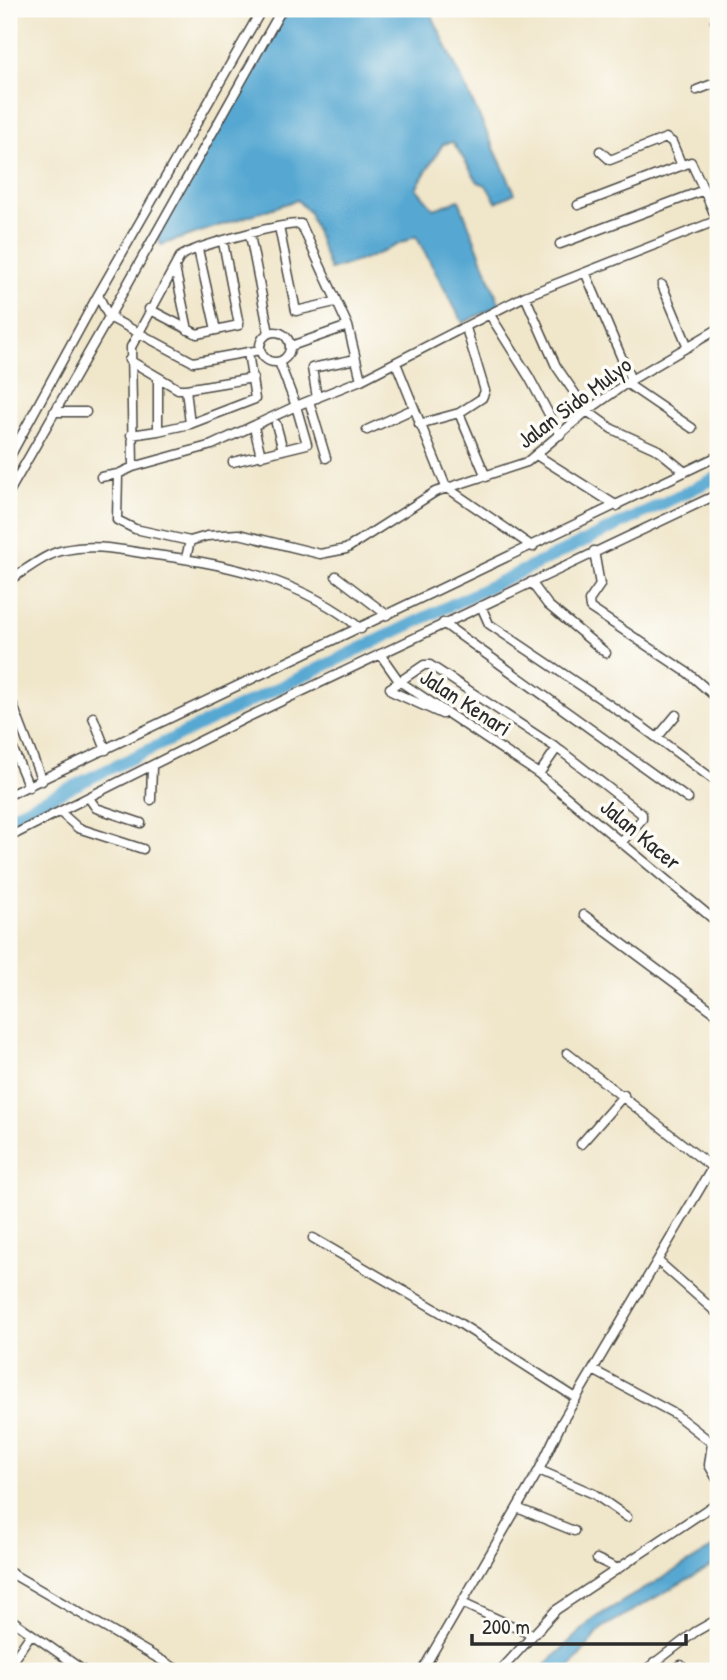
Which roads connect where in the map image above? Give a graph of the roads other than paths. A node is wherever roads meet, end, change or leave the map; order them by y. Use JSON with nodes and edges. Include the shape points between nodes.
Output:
{"nodes":[{"id":1,"x":262,"y":9,"type":"edge"},
{"id":2,"x":282,"y":9,"type":"edge"},
{"id":3,"x":718,"y":16,"type":"edge"},
{"id":4,"x":718,"y":30,"type":"edge"},
{"id":5,"x":718,"y":82,"type":"edge"},
{"id":6,"x":697,"y":90,"type":"dead end"},
{"id":7,"x":600,"y":150,"type":"dead end"},
{"id":8,"x":682,"y":166,"type":"junction"},
{"id":9,"x":704,"y":190,"type":"junction"},
{"id":10,"x":578,"y":205,"type":"dead end"},
{"id":11,"x":718,"y":220,"type":"edge"},
{"id":12,"x":279,"y":227,"type":"junction"},
{"id":13,"x":250,"y":235,"type":"junction"},
{"id":14,"x":223,"y":242,"type":"junction"},
{"id":15,"x":560,"y":244,"type":"dead end"},
{"id":16,"x":198,"y":249,"type":"junction"},
{"id":17,"x":175,"y":267,"type":"junction"},
{"id":18,"x":586,"y":274,"type":"junction"},
{"id":19,"x":662,"y":285,"type":"dead end"},
{"id":20,"x":525,"y":296,"type":"junction"},
{"id":21,"x":99,"y":298,"type":"junction"},
{"id":22,"x":335,"y":302,"type":"junction"},
{"id":23,"x":149,"y":309,"type":"junction"},
{"id":24,"x":108,"y":315,"type":"junction"},
{"id":25,"x":490,"y":315,"type":"junction"},
{"id":26,"x":348,"y":326,"type":"junction"},
{"id":27,"x":466,"y":328,"type":"junction"},
{"id":28,"x":188,"y":330,"type":"junction"},
{"id":29,"x":216,"y":330,"type":"junction"},
{"id":30,"x":715,"y":331,"type":"edge"},
{"id":31,"x":136,"y":332,"type":"junction"},
{"id":32,"x":270,"y":332,"type":"junction"},
{"id":33,"x":718,"y":341,"type":"edge"},
{"id":34,"x":291,"y":346,"type":"junction"},
{"id":35,"x":688,"y":347,"type":"junction"},
{"id":36,"x":260,"y":350,"type":"junction"},
{"id":37,"x":248,"y":352,"type":"junction"},
{"id":38,"x":356,"y":359,"type":"junction"},
{"id":39,"x":129,"y":360,"type":"junction"},
{"id":40,"x":279,"y":362,"type":"junction"},
{"id":41,"x":396,"y":363,"type":"junction"},
{"id":42,"x":158,"y":377,"type":"junction"},
{"id":43,"x":253,"y":378,"type":"junction"},
{"id":44,"x":361,"y":380,"type":"junction"},
{"id":45,"x":629,"y":381,"type":"junction"},
{"id":46,"x":186,"y":389,"type":"junction"},
{"id":47,"x":313,"y":400,"type":"junction"},
{"id":48,"x":296,"y":407,"type":"junction"},
{"id":49,"x":413,"y":410,"type":"junction"},
{"id":50,"x":587,"y":411,"type":"junction"},
{"id":51,"x":54,"y":412,"type":"junction"},
{"id":52,"x":86,"y":412,"type":"dead end"},
{"id":53,"x":460,"y":413,"type":"junction"},
{"id":54,"x":190,"y":424,"type":"junction"},
{"id":55,"x":276,"y":424,"type":"dead end"},
{"id":56,"x":419,"y":424,"type":"junction"},
{"id":57,"x":254,"y":427,"type":"junction"},
{"id":58,"x":692,"y":428,"type":"dead end"},
{"id":59,"x":367,"y":430,"type":"dead end"},
{"id":60,"x":158,"y":431,"type":"junction"},
{"id":61,"x":131,"y":435,"type":"junction"},
{"id":62,"x":560,"y":435,"type":"junction"},
{"id":63,"x":283,"y":450,"type":"junction"},
{"id":64,"x":261,"y":456,"type":"junction"},
{"id":65,"x":538,"y":456,"type":"junction"},
{"id":66,"x":718,"y":456,"type":"edge"},
{"id":67,"x":9,"y":458,"type":"edge"},
{"id":68,"x":326,"y":458,"type":"dead end"},
{"id":69,"x":233,"y":462,"type":"dead end"},
{"id":70,"x":133,"y":467,"type":"junction"},
{"id":71,"x":685,"y":472,"type":"junction"},
{"id":72,"x":118,"y":474,"type":"junction"},
{"id":73,"x":101,"y":477,"type":"dead end"},
{"id":74,"x":486,"y":477,"type":"junction"},
{"id":75,"x":446,"y":487,"type":"junction"},
{"id":76,"x":9,"y":492,"type":"edge"},
{"id":77,"x":718,"y":494,"type":"edge"},
{"id":78,"x":617,"y":506,"type":"junction"},
{"id":79,"x":190,"y":541,"type":"junction"},
{"id":80,"x":533,"y":547,"type":"junction"},
{"id":81,"x":594,"y":551,"type":"junction"},
{"id":82,"x":186,"y":558,"type":"junction"},
{"id":83,"x":336,"y":576,"type":"dead end"},
{"id":84,"x":9,"y":580,"type":"edge"},
{"id":85,"x":531,"y":582,"type":"junction"},
{"id":86,"x":481,"y":606,"type":"junction"},
{"id":87,"x":387,"y":615,"type":"junction"},
{"id":88,"x":443,"y":623,"type":"junction"},
{"id":89,"x":361,"y":629,"type":"junction"},
{"id":90,"x":606,"y":653,"type":"dead end"},
{"id":91,"x":380,"y":654,"type":"junction"},
{"id":92,"x":399,"y":681,"type":"junction"},
{"id":93,"x":9,"y":695,"type":"edge"},
{"id":94,"x":718,"y":699,"type":"edge"},
{"id":95,"x":676,"y":715,"type":"dead end"},
{"id":96,"x":93,"y":718,"type":"dead end"},
{"id":97,"x":657,"y":738,"type":"junction"},
{"id":98,"x":9,"y":740,"type":"edge"},
{"id":99,"x":557,"y":748,"type":"junction"},
{"id":100,"x":106,"y":750,"type":"junction"},
{"id":101,"x":152,"y":766,"type":"junction"},
{"id":102,"x":539,"y":774,"type":"junction"},
{"id":103,"x":718,"y":783,"type":"edge"},
{"id":104,"x":36,"y":784,"type":"junction"},
{"id":105,"x":9,"y":795,"type":"edge"},
{"id":106,"x":89,"y":798,"type":"junction"},
{"id":107,"x":688,"y":799,"type":"dead end"},
{"id":108,"x":151,"y":800,"type":"dead end"},
{"id":109,"x":60,"y":812,"type":"junction"},
{"id":110,"x":141,"y":823,"type":"dead end"},
{"id":111,"x":9,"y":836,"type":"edge"},
{"id":112,"x":621,"y":843,"type":"junction"},
{"id":113,"x":142,"y":849,"type":"dead end"},
{"id":114,"x":584,"y":915,"type":"dead end"},
{"id":115,"x":718,"y":923,"type":"edge"},
{"id":116,"x":718,"y":1015,"type":"edge"},
{"id":117,"x":567,"y":1053,"type":"dead end"},
{"id":118,"x":624,"y":1095,"type":"junction"},
{"id":119,"x":581,"y":1144,"type":"dead end"},
{"id":120,"x":718,"y":1158,"type":"edge"},
{"id":121,"x":716,"y":1170,"type":"edge"},
{"id":122,"x":313,"y":1238,"type":"dead end"},
{"id":123,"x":658,"y":1261,"type":"junction"},
{"id":124,"x":718,"y":1314,"type":"edge"},
{"id":125,"x":593,"y":1370,"type":"junction"},
{"id":126,"x":576,"y":1398,"type":"junction"},
{"id":127,"x":539,"y":1470,"type":"junction"},
{"id":128,"x":718,"y":1481,"type":"edge"},
{"id":129,"x":718,"y":1502,"type":"edge"},
{"id":130,"x":517,"y":1507,"type":"junction"},
{"id":131,"x":627,"y":1517,"type":"dead end"},
{"id":132,"x":574,"y":1531,"type":"dead end"},
{"id":133,"x":597,"y":1559,"type":"dead end"},
{"id":134,"x":616,"y":1568,"type":"junction"},
{"id":135,"x":9,"y":1572,"type":"edge"},
{"id":136,"x":461,"y":1603,"type":"junction"},
{"id":137,"x":9,"y":1618,"type":"edge"},
{"id":138,"x":718,"y":1619,"type":"edge"},
{"id":139,"x":31,"y":1634,"type":"junction"},
{"id":140,"x":532,"y":1635,"type":"junction"},
{"id":141,"x":654,"y":1662,"type":"junction"},
{"id":142,"x":9,"y":1663,"type":"edge"},
{"id":143,"x":681,"y":1665,"type":"dead end"},
{"id":144,"x":23,"y":1671,"type":"edge"},
{"id":145,"x":84,"y":1671,"type":"edge"},
{"id":146,"x":180,"y":1671,"type":"edge"},
{"id":147,"x":422,"y":1671,"type":"edge"},
{"id":148,"x":500,"y":1671,"type":"edge"},
{"id":149,"x":644,"y":1671,"type":"edge"}],
"edges":[{"from":1,"to":21,"type":"street"},
{"from":2,"to":24,"type":"street"},
{"from":3,"to":4,"type":"street"},
{"from":5,"to":6,"type":"street"},
{"from":7,"to":8,"type":"street","via":[[610,160],[666,138]]},
{"from":8,"to":9,"type":"street","via":[[693,162]]},
{"from":8,"to":10,"type":"street"},
{"from":9,"to":11,"type":"street"},
{"from":9,"to":15,"type":"street"},
{"from":11,"to":18,"type":"street"},
{"from":12,"to":13,"type":"street"},
{"from":12,"to":22,"type":"street","via":[[305,228]]},
{"from":12,"to":22,"type":"street","via":[[296,311]]},
{"from":13,"to":14,"type":"street"},
{"from":13,"to":32,"type":"street"},
{"from":14,"to":16,"type":"street"},
{"from":14,"to":29,"type":"street","via":[[240,323]]},
{"from":16,"to":17,"type":"street","via":[[184,254]]},
{"from":16,"to":29,"type":"street"},
{"from":17,"to":23,"type":"street"},
{"from":17,"to":28,"type":"street"},
{"from":18,"to":20,"type":"street"},
{"from":18,"to":45,"type":"street"},
{"from":19,"to":35,"type":"street"},
{"from":20,"to":25,"type":"street"},
{"from":20,"to":50,"type":"street","via":[[556,366]]},
{"from":21,"to":24,"type":"street"},
{"from":21,"to":67,"type":"street"},
{"from":22,"to":26,"type":"street"},
{"from":23,"to":28,"type":"street"},
{"from":23,"to":31,"type":"street"},
{"from":24,"to":31,"type":"street"},
{"from":24,"to":51,"type":"street"},
{"from":25,"to":27,"type":"street"},
{"from":25,"to":62,"type":"street"},
{"from":26,"to":34,"type":"street"},
{"from":26,"to":38,"type":"street"},
{"from":27,"to":41,"type":"street"},
{"from":27,"to":53,"type":"street","via":[[485,391]]},
{"from":28,"to":29,"type":"street","via":[[198,334]]},
{"from":30,"to":33,"type":"street"},
{"from":30,"to":35,"type":"street","name":"Jalan Sido Mulyo"},
{"from":31,"to":37,"type":"street","via":[[193,362]]},
{"from":31,"to":39,"type":"street"},
{"from":32,"to":34,"type":"street","via":[[286,336]]},
{"from":32,"to":36,"type":"street"},
{"from":34,"to":40,"type":"street","via":[[288,356]]},
{"from":35,"to":45,"type":"street","name":"Jalan Sido Mulyo"},
{"from":36,"to":37,"type":"street"},
{"from":36,"to":40,"type":"street","via":[[266,359]]},
{"from":37,"to":43,"type":"street"},
{"from":38,"to":44,"type":"street"},
{"from":38,"to":47,"type":"street","via":[[312,368]]},
{"from":39,"to":42,"type":"street"},
{"from":39,"to":61,"type":"street"},
{"from":40,"to":48,"type":"street"},
{"from":41,"to":44,"type":"street"},
{"from":41,"to":49,"type":"street"},
{"from":42,"to":46,"type":"street"},
{"from":42,"to":60,"type":"street"},
{"from":43,"to":46,"type":"street"},
{"from":43,"to":54,"type":"street","via":[[255,398]]},
{"from":44,"to":47,"type":"street"},
{"from":45,"to":50,"type":"street","name":"Jalan Sido Mulyo"},
{"from":45,"to":58,"type":"street"},
{"from":46,"to":54,"type":"street"},
{"from":47,"to":48,"type":"street"},
{"from":47,"to":68,"type":"street"},
{"from":48,"to":57,"type":"street"},
{"from":48,"to":63,"type":"street","via":[[307,442]]},
{"from":49,"to":56,"type":"street"},
{"from":49,"to":59,"type":"street"},
{"from":50,"to":62,"type":"street","name":"Jalan Sido Mulyo"},
{"from":50,"to":71,"type":"street","via":[[612,429],[658,450]]},
{"from":51,"to":52,"type":"street"},
{"from":51,"to":76,"type":"street"},
{"from":53,"to":56,"type":"street"},
{"from":53,"to":74,"type":"street"},
{"from":54,"to":60,"type":"street"},
{"from":55,"to":63,"type":"street"},
{"from":56,"to":75,"type":"street"},
{"from":57,"to":64,"type":"street"},
{"from":57,"to":70,"type":"street","via":[[212,445]]},
{"from":60,"to":61,"type":"street"},
{"from":61,"to":70,"type":"street"},
{"from":62,"to":65,"type":"street","name":"Jalan Sido Mulyo"},
{"from":63,"to":64,"type":"street"},
{"from":64,"to":69,"type":"street"},
{"from":65,"to":74,"type":"street","name":"Jalan Sido Mulyo"},
{"from":65,"to":78,"type":"street"},
{"from":66,"to":71,"type":"street"},
{"from":70,"to":72,"type":"street"},
{"from":71,"to":78,"type":"street"},
{"from":72,"to":73,"type":"street"},
{"from":72,"to":79,"type":"street","via":[[117,520],[135,529]]},
{"from":74,"to":75,"type":"street","name":"Jalan Sido Mulyo"},
{"from":75,"to":79,"type":"street","name":"Jalan Sido Mulyo","via":[[337,553],[320,554],[239,534]]},
{"from":75,"to":80,"type":"street"},
{"from":77,"to":81,"type":"street"},
{"from":78,"to":80,"type":"street"},
{"from":79,"to":82,"type":"street"},
{"from":80,"to":87,"type":"street"},
{"from":81,"to":85,"type":"street"},
{"from":81,"to":94,"type":"street","via":[[600,585],[589,601],[590,608],[688,673]]},
{"from":82,"to":84,"type":"street","via":[[77,547],[51,554]]},
{"from":82,"to":89,"type":"street","via":[[296,589]]},
{"from":83,"to":87,"type":"street"},
{"from":85,"to":86,"type":"street"},
{"from":85,"to":90,"type":"street","via":[[548,605]]},
{"from":86,"to":88,"type":"street"},
{"from":86,"to":97,"type":"street","via":[[489,624]]},
{"from":87,"to":89,"type":"street"},
{"from":88,"to":91,"type":"street"},
{"from":88,"to":107,"type":"street"},
{"from":89,"to":100,"type":"street"},
{"from":91,"to":92,"type":"street","name":"Jalan Kenari"},
{"from":91,"to":101,"type":"street"},
{"from":92,"to":99,"type":"street","via":[[430,664]]},
{"from":92,"to":102,"type":"street","name":"Jalan Kenari","via":[[390,690],[469,726]]},
{"from":93,"to":104,"type":"street"},
{"from":95,"to":97,"type":"street"},
{"from":96,"to":100,"type":"street"},
{"from":97,"to":103,"type":"street"},
{"from":98,"to":104,"type":"street"},
{"from":99,"to":102,"type":"street"},
{"from":99,"to":112,"type":"street","via":[[642,814]]},
{"from":100,"to":104,"type":"street"},
{"from":101,"to":106,"type":"street"},
{"from":101,"to":108,"type":"street"},
{"from":102,"to":112,"type":"street","name":"Jalan Kacer"},
{"from":104,"to":105,"type":"street"},
{"from":106,"to":109,"type":"street"},
{"from":106,"to":110,"type":"street","via":[[96,808]]},
{"from":109,"to":111,"type":"street"},
{"from":109,"to":113,"type":"street","via":[[78,828]]},
{"from":112,"to":115,"type":"street","name":"Jalan Kacer"},
{"from":114,"to":116,"type":"street"},
{"from":117,"to":118,"type":"street"},
{"from":118,"to":119,"type":"street"},
{"from":118,"to":121,"type":"street"},
{"from":120,"to":121,"type":"street"},
{"from":121,"to":123,"type":"street"},
{"from":122,"to":126,"type":"street"},
{"from":123,"to":124,"type":"street"},
{"from":123,"to":125,"type":"street"},
{"from":125,"to":126,"type":"street"},
{"from":125,"to":128,"type":"street","via":[[675,1414],[712,1443],[709,1465]]},
{"from":126,"to":127,"type":"street"},
{"from":127,"to":130,"type":"street"},
{"from":127,"to":131,"type":"street","via":[[594,1494]]},
{"from":129,"to":134,"type":"street"},
{"from":130,"to":132,"type":"street"},
{"from":130,"to":136,"type":"street"},
{"from":133,"to":134,"type":"street"},
{"from":134,"to":140,"type":"street","via":[[556,1610]]},
{"from":135,"to":146,"type":"street"},
{"from":136,"to":140,"type":"street"},
{"from":136,"to":147,"type":"street"},
{"from":137,"to":139,"type":"street"},
{"from":138,"to":141,"type":"street"},
{"from":139,"to":142,"type":"street"},
{"from":139,"to":145,"type":"street"},
{"from":140,"to":148,"type":"street"},
{"from":141,"to":143,"type":"street","via":[[663,1670],[673,1671]]},
{"from":141,"to":149,"type":"street"},
{"from":142,"to":144,"type":"street"}]}
